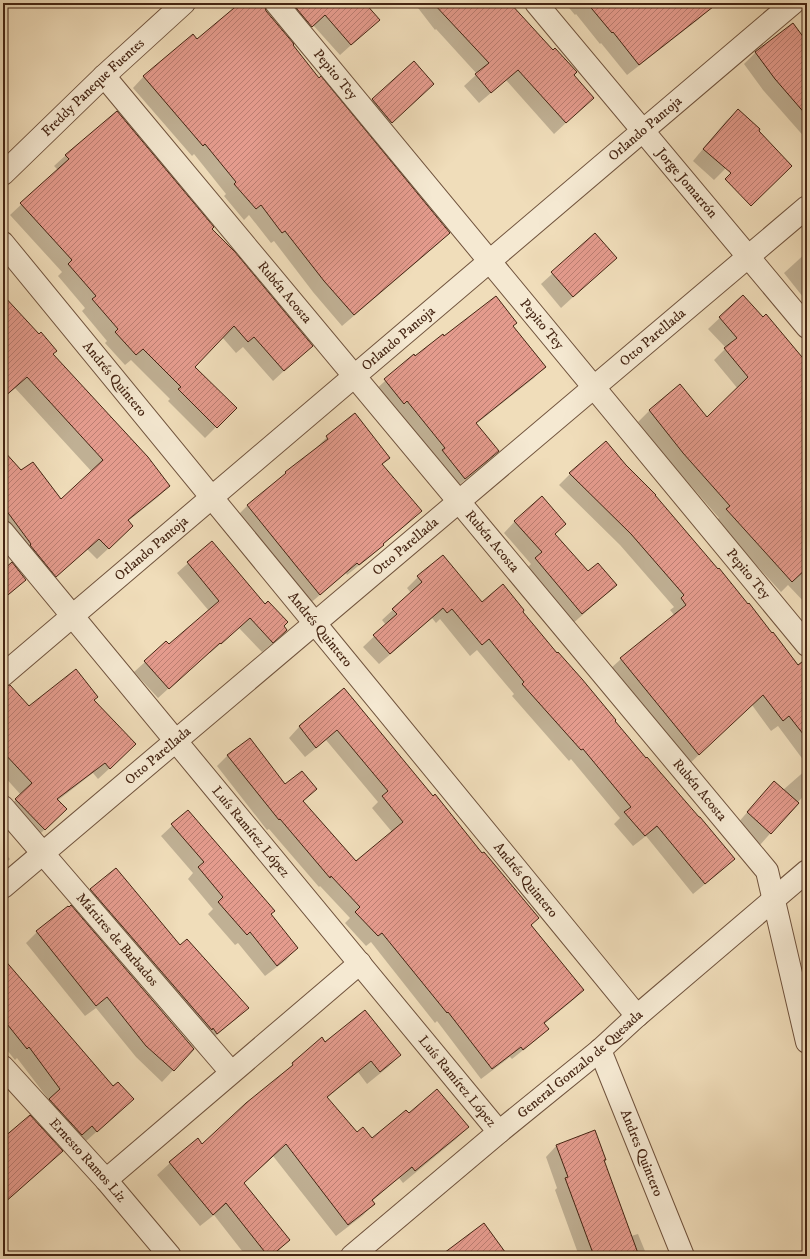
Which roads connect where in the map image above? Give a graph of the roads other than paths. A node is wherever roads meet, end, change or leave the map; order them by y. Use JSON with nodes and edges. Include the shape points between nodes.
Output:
{"nodes":[{"id":1,"x":184,"y":3,"type":"edge"},
{"id":2,"x":276,"y":3,"type":"edge"},
{"id":3,"x":536,"y":3,"type":"edge"},
{"id":4,"x":793,"y":3,"type":"edge"},
{"id":5,"x":104,"y":76,"type":"junction"},
{"id":6,"x":643,"y":131,"type":"junction"},
{"id":7,"x":3,"y":174,"type":"edge"},
{"id":8,"x":807,"y":207,"type":"edge"},
{"id":9,"x":3,"y":243,"type":"edge"},
{"id":10,"x":748,"y":256,"type":"junction"},
{"id":11,"x":490,"y":261,"type":"junction"},
{"id":12,"x":807,"y":327,"type":"edge"},
{"id":13,"x":354,"y":376,"type":"junction"},
{"id":14,"x":594,"y":387,"type":"junction"},
{"id":15,"x":212,"y":497,"type":"junction"},
{"id":16,"x":458,"y":502,"type":"junction"},
{"id":17,"x":3,"y":532,"type":"edge"},
{"id":18,"x":72,"y":616,"type":"junction"},
{"id":19,"x":315,"y":623,"type":"junction"},
{"id":20,"x":807,"y":645,"type":"edge"},
{"id":21,"x":3,"y":675,"type":"edge"},
{"id":22,"x":176,"y":741,"type":"junction"},
{"id":23,"x":3,"y":807,"type":"edge"},
{"id":24,"x":43,"y":854,"type":"junction"},
{"id":25,"x":807,"y":871,"type":"edge"},
{"id":26,"x":3,"y":887,"type":"edge"},
{"id":27,"x":774,"y":899,"type":"junction"},
{"id":28,"x":360,"y":963,"type":"junction"},
{"id":29,"x":637,"y":1016,"type":"junction"},
{"id":30,"x":807,"y":1042,"type":"edge"},
{"id":31,"x":600,"y":1050,"type":"junction"},
{"id":32,"x":3,"y":1067,"type":"edge"},
{"id":33,"x":231,"y":1072,"type":"junction"},
{"id":34,"x":499,"y":1132,"type":"junction"},
{"id":35,"x":106,"y":1180,"type":"junction"},
{"id":36,"x":170,"y":1256,"type":"edge"},
{"id":37,"x":352,"y":1256,"type":"edge"},
{"id":38,"x":683,"y":1256,"type":"edge"}],
"edges":[{"from":1,"to":5,"type":"street","name":"Freddy Paneque Fuentes"},
{"from":2,"to":11,"type":"street","name":"Pepito Tey"},
{"from":3,"to":6,"type":"street","name":"Jorge Jomarrón"},
{"from":4,"to":6,"type":"street","name":"Orlando Pantoja"},
{"from":5,"to":7,"type":"street","name":"Freddy Paneque Fuentes"},
{"from":5,"to":13,"type":"street","name":"Rubén Acosta"},
{"from":6,"to":10,"type":"street","name":"Jorge Jomarrón"},
{"from":6,"to":11,"type":"street","name":"Orlando Pantoja"},
{"from":8,"to":10,"type":"street","name":"Otto Parellada"},
{"from":9,"to":15,"type":"street","name":"Andrés Quintero"},
{"from":10,"to":12,"type":"street","name":"Jorge Jomarrón"},
{"from":10,"to":14,"type":"street","name":"Otto Parellada"},
{"from":11,"to":13,"type":"street","name":"Orlando Pantoja"},
{"from":11,"to":14,"type":"street","name":"Pepito Tey"},
{"from":13,"to":15,"type":"street","name":"Orlando Pantoja"},
{"from":13,"to":16,"type":"street","name":"Rubén Acosta"},
{"from":14,"to":16,"type":"street","name":"Otto Parellada"},
{"from":14,"to":20,"type":"street","name":"Pepito Tey"},
{"from":15,"to":18,"type":"street","name":"Orlando Pantoja"},
{"from":15,"to":19,"type":"street","name":"Andrés Quintero"},
{"from":16,"to":19,"type":"street","name":"Otto Parellada"},
{"from":16,"to":27,"type":"street","name":"Rubén Acosta","via":[[767,871]]},
{"from":17,"to":18,"type":"street","name":"Luís Ramírez López"},
{"from":18,"to":21,"type":"street","name":"Orlando Pantoja"},
{"from":18,"to":22,"type":"street","name":"Luís Ramírez López"},
{"from":19,"to":22,"type":"street","name":"Otto Parellada"},
{"from":19,"to":29,"type":"street","name":"Andrés Quintero"},
{"from":22,"to":24,"type":"street","name":"Otto Parellada"},
{"from":22,"to":28,"type":"street","name":"Luís Ramírez López"},
{"from":23,"to":24,"type":"street","name":"Mártires de Barbados"},
{"from":24,"to":26,"type":"street","name":"Otto Parellada"},
{"from":24,"to":33,"type":"street","name":"Mártires de Barbados"},
{"from":25,"to":27,"type":"street","name":"General Gonzalo de Quesada"},
{"from":27,"to":29,"type":"street","name":"General Gonzalo de Quesada"},
{"from":27,"to":30,"type":"street","name":"Rubén Acosta"},
{"from":28,"to":33,"type":"street"},
{"from":28,"to":34,"type":"street","name":"Luís Ramírez López"},
{"from":29,"to":31,"type":"street","name":"General Gonzalo de Quesada"},
{"from":31,"to":34,"type":"street","name":"General Gonzalo de Quesada"},
{"from":31,"to":38,"type":"street","name":"Andres Quintero"},
{"from":32,"to":35,"type":"street","name":"Ernesto Ramos Liz"},
{"from":33,"to":35,"type":"street"},
{"from":34,"to":37,"type":"street","name":"General Gonzalo de Quesada"},
{"from":35,"to":36,"type":"street","name":"Ernesto Ramos Liz"}]}
